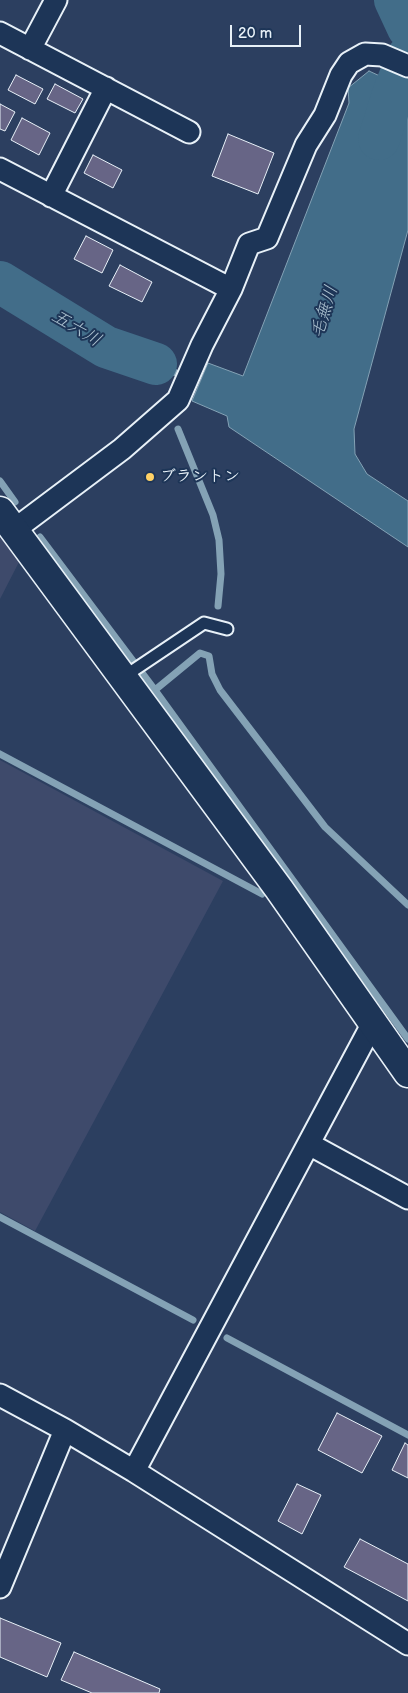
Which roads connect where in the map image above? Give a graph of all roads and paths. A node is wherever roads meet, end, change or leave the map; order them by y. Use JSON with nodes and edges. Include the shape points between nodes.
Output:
{"nodes":[{"id":1,"x":56,"y":0,"type":"edge"},
{"id":2,"x":0,"y":33,"type":"edge"},
{"id":3,"x":30,"y":49,"type":"junction"},
{"id":4,"x":408,"y":66,"type":"edge"},
{"id":5,"x":106,"y":88,"type":"junction"},
{"id":6,"x":189,"y":132,"type":"dead end"},
{"id":7,"x":0,"y":169,"type":"edge"},
{"id":8,"x":51,"y":196,"type":"junction"},
{"id":9,"x":231,"y":289,"type":"junction"},
{"id":10,"x":5,"y":520,"type":"edge"},
{"id":11,"x":228,"y":629,"type":"dead end"},
{"id":12,"x":126,"y":675,"type":"junction"},
{"id":13,"x":373,"y":1023,"type":"junction"},
{"id":14,"x":408,"y":1073,"type":"edge"},
{"id":15,"x":309,"y":1144,"type":"junction"},
{"id":16,"x":408,"y":1198,"type":"edge"},
{"id":17,"x":0,"y":1395,"type":"edge"},
{"id":18,"x":65,"y":1430,"type":"junction"},
{"id":19,"x":134,"y":1471,"type":"junction"},
{"id":20,"x":0,"y":1586,"type":"edge"},
{"id":21,"x":408,"y":1644,"type":"edge"}],
"edges":[{"from":1,"to":3,"type":"street"},
{"from":2,"to":3,"type":"street"},
{"from":3,"to":5,"type":"street"},
{"from":4,"to":9,"type":"street","via":[[382,55],[365,54],[349,63],[341,74],[325,115],[306,145],[267,238],[249,244]]},
{"from":5,"to":6,"type":"street"},
{"from":5,"to":8,"type":"street"},
{"from":7,"to":8,"type":"street"},
{"from":8,"to":9,"type":"street"},
{"from":9,"to":10,"type":"street","via":[[178,400],[122,450]]},
{"from":10,"to":12,"type":"street"},
{"from":11,"to":12,"type":"lane","via":[[204,623]]},
{"from":12,"to":13,"type":"street"},
{"from":13,"to":14,"type":"street"},
{"from":13,"to":15,"type":"street"},
{"from":15,"to":16,"type":"street"},
{"from":15,"to":19,"type":"street"},
{"from":17,"to":18,"type":"street"},
{"from":18,"to":19,"type":"street"},
{"from":18,"to":20,"type":"street"},
{"from":19,"to":21,"type":"street"}]}
